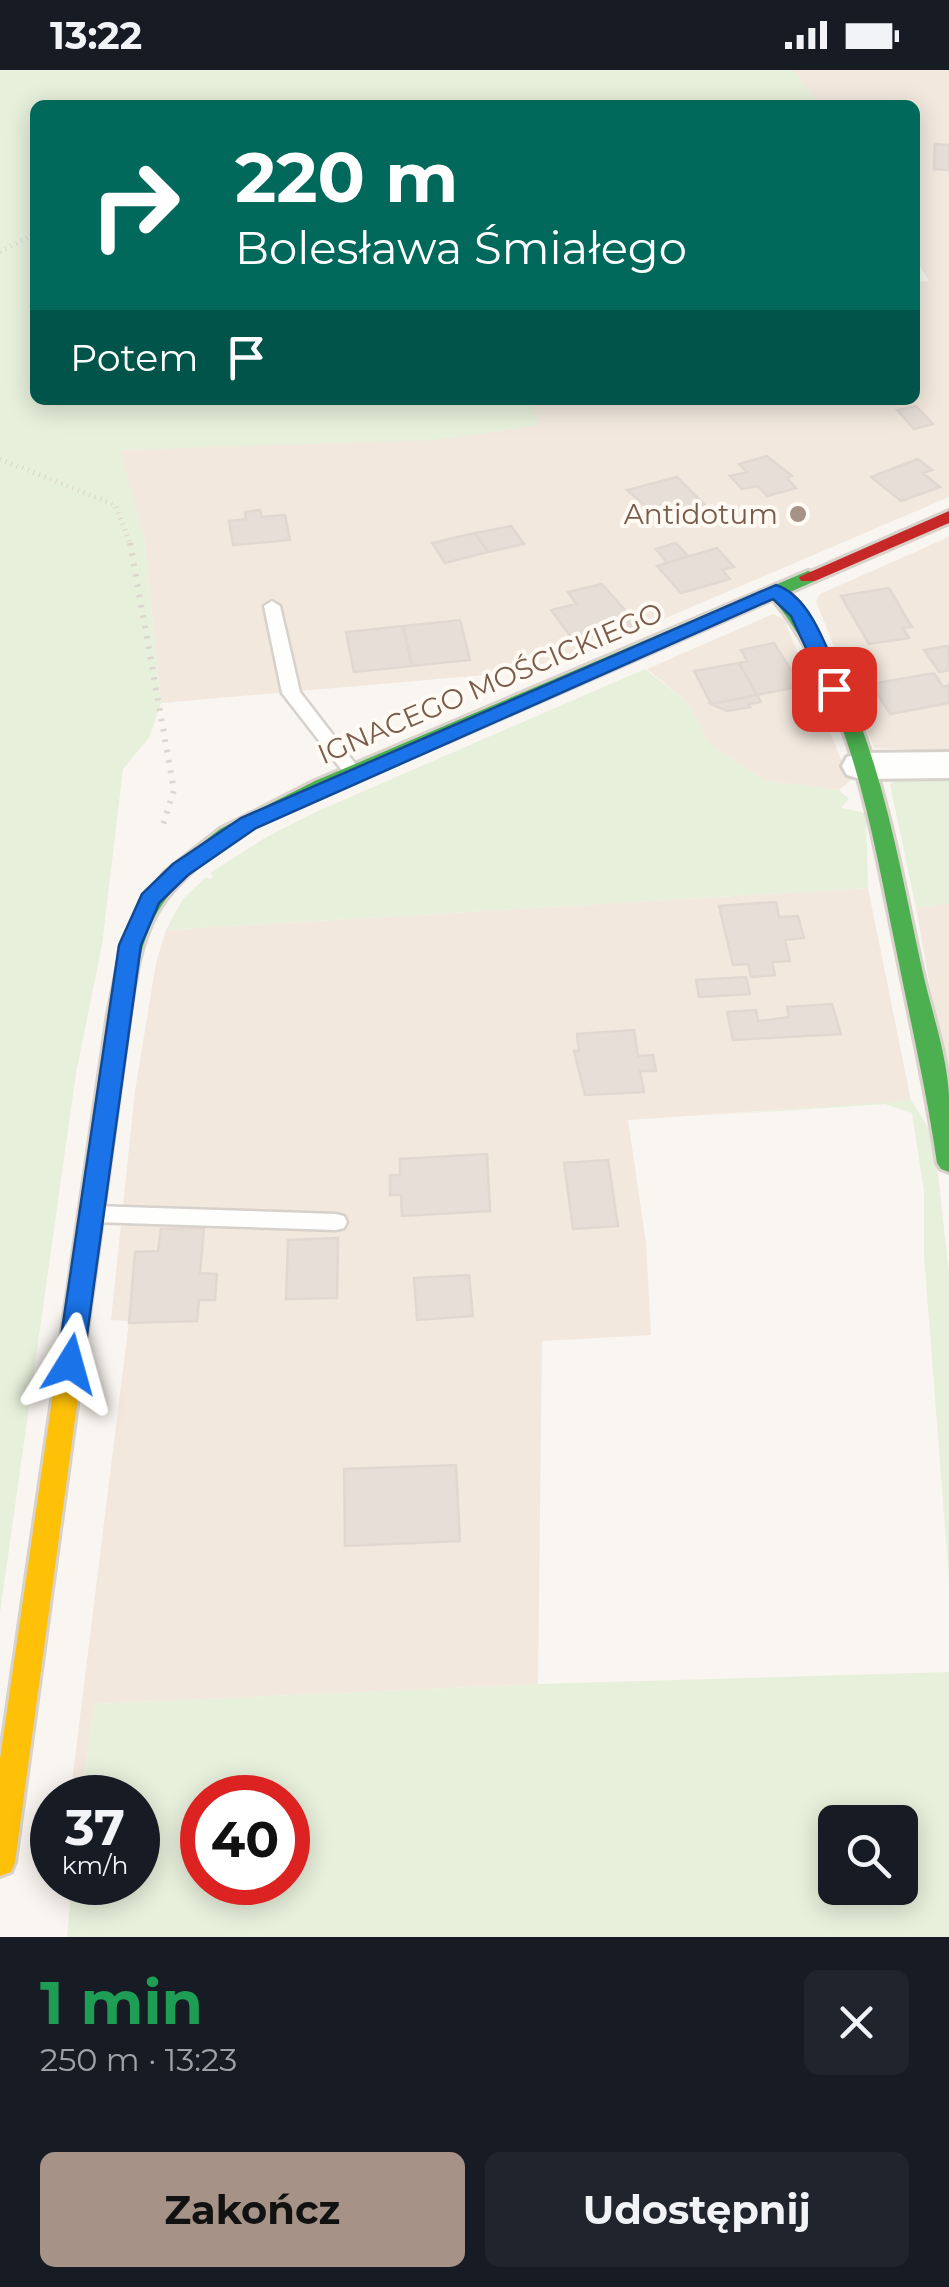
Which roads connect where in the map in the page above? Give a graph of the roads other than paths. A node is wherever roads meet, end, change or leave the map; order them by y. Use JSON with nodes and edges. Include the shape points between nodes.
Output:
{"nodes":[{"id":1,"x":949,"y":516,"type":"edge"},
{"id":2,"x":776,"y":591,"type":"junction"},
{"id":3,"x":272,"y":606,"type":"dead end"},
{"id":4,"x":949,"y":765,"type":"edge"},
{"id":5,"x":862,"y":766,"type":"junction"},
{"id":6,"x":354,"y":774,"type":"junction"},
{"id":7,"x":949,"y":1163,"type":"edge"},
{"id":8,"x":91,"y":1214,"type":"junction"},
{"id":9,"x":336,"y":1222,"type":"dead end"},
{"id":10,"x":0,"y":1862,"type":"edge"}],
"edges":[{"from":1,"to":2,"type":"street","name":"IGNACEGO MOŚCICKIEGO"},
{"from":2,"to":5,"type":"street","via":[[800,614]]},
{"from":2,"to":6,"type":"street","name":"IGNACEGO MOŚCICKIEGO"},
{"from":3,"to":6,"type":"lane","via":[[291,693]]},
{"from":4,"to":5,"type":"street"},
{"from":5,"to":7,"type":"street","via":[[893,875]]},
{"from":6,"to":8,"type":"street","name":"IGNACEGO MOŚCICKIEGO","via":[[248,823],[200,854],[140,915],[130,945]]},
{"from":8,"to":9,"type":"lane"},
{"from":8,"to":10,"type":"street","name":"IGNACEGO MOŚCICKIEGO"}]}
